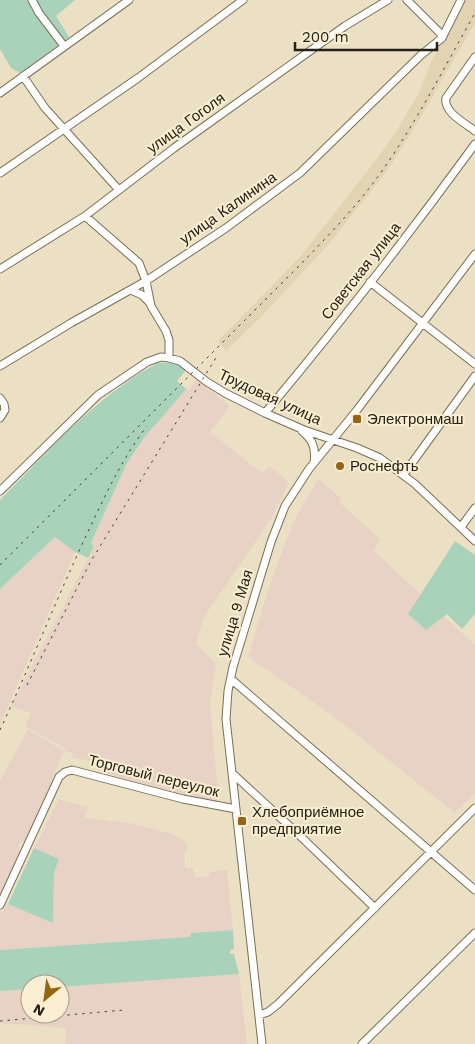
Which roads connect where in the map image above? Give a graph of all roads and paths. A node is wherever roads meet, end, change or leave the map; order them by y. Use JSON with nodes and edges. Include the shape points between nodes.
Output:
{"nodes":[{"id":1,"x":32,"y":0,"type":"edge"},
{"id":2,"x":129,"y":0,"type":"edge"},
{"id":3,"x":243,"y":0,"type":"edge"},
{"id":4,"x":388,"y":0,"type":"edge"},
{"id":5,"x":407,"y":0,"type":"edge"},
{"id":6,"x":461,"y":0,"type":"edge"},
{"id":7,"x":443,"y":36,"type":"junction"},
{"id":8,"x":64,"y":46,"type":"junction"},
{"id":9,"x":475,"y":57,"type":"edge"},
{"id":10,"x":23,"y":76,"type":"junction"},
{"id":11,"x":0,"y":93,"type":"edge"},
{"id":12,"x":63,"y":128,"type":"junction"},
{"id":13,"x":475,"y":131,"type":"edge"},
{"id":14,"x":475,"y":144,"type":"edge"},
{"id":15,"x":0,"y":173,"type":"edge"},
{"id":16,"x":119,"y":190,"type":"junction"},
{"id":17,"x":85,"y":216,"type":"junction"},
{"id":18,"x":475,"y":254,"type":"edge"},
{"id":19,"x":0,"y":269,"type":"edge"},
{"id":20,"x":146,"y":282,"type":"junction"},
{"id":21,"x":370,"y":282,"type":"junction"},
{"id":22,"x":131,"y":290,"type":"junction"},
{"id":23,"x":151,"y":306,"type":"junction"},
{"id":24,"x":423,"y":324,"type":"junction"},
{"id":25,"x":169,"y":358,"type":"junction"},
{"id":26,"x":475,"y":364,"type":"edge"},
{"id":27,"x":0,"y":366,"type":"edge"},
{"id":28,"x":475,"y":376,"type":"edge"},
{"id":29,"x":0,"y":398,"type":"edge"},
{"id":30,"x":265,"y":413,"type":"junction"},
{"id":31,"x":0,"y":418,"type":"edge"},
{"id":32,"x":298,"y":427,"type":"junction"},
{"id":33,"x":332,"y":440,"type":"junction"},
{"id":34,"x":314,"y":463,"type":"junction"},
{"id":35,"x":404,"y":474,"type":"junction"},
{"id":36,"x":0,"y":491,"type":"edge"},
{"id":37,"x":475,"y":508,"type":"edge"},
{"id":38,"x":461,"y":527,"type":"junction"},
{"id":39,"x":475,"y":541,"type":"edge"},
{"id":40,"x":231,"y":680,"type":"junction"},
{"id":41,"x":232,"y":773,"type":"junction"},
{"id":42,"x":475,"y":808,"type":"edge"},
{"id":43,"x":236,"y":809,"type":"junction"},
{"id":44,"x":431,"y":851,"type":"junction"},
{"id":45,"x":475,"y":890,"type":"edge"},
{"id":46,"x":0,"y":905,"type":"edge"},
{"id":47,"x":375,"y":908,"type":"junction"},
{"id":48,"x":475,"y":933,"type":"edge"},
{"id":49,"x":259,"y":1015,"type":"junction"},
{"id":50,"x":262,"y":1044,"type":"edge"},
{"id":51,"x":362,"y":1044,"type":"edge"}],
"edges":[{"from":1,"to":8,"type":"street"},
{"from":2,"to":8,"type":"street"},
{"from":3,"to":12,"type":"street","via":[[138,78]]},
{"from":4,"to":16,"type":"street","name":"улица Гоголя","via":[[345,26]]},
{"from":5,"to":7,"type":"street"},
{"from":6,"to":7,"type":"street"},
{"from":7,"to":20,"type":"street","name":"улица Калинина","via":[[300,173]]},
{"from":8,"to":10,"type":"street"},
{"from":9,"to":13,"type":"street","via":[[445,102],[446,108]]},
{"from":10,"to":11,"type":"street"},
{"from":10,"to":12,"type":"street"},
{"from":12,"to":15,"type":"street"},
{"from":12,"to":16,"type":"street"},
{"from":14,"to":21,"type":"street","name":"Советская улица"},
{"from":16,"to":17,"type":"street","name":"улица Гоголя"},
{"from":17,"to":19,"type":"street","name":"улица Гоголя"},
{"from":17,"to":20,"type":"street","via":[[134,257]]},
{"from":18,"to":24,"type":"street","name":"улица 9 Мая"},
{"from":20,"to":22,"type":"street","name":"улица Калинина"},
{"from":20,"to":23,"type":"street"},
{"from":21,"to":24,"type":"street"},
{"from":21,"to":30,"type":"street","name":"Советская улица"},
{"from":22,"to":23,"type":"street","via":[[142,294]]},
{"from":22,"to":27,"type":"street","name":"улица Калинина"},
{"from":23,"to":25,"type":"street","via":[[166,331]]},
{"from":24,"to":26,"type":"street"},
{"from":24,"to":33,"type":"street","name":"улица 9 Мая"},
{"from":25,"to":30,"type":"street","name":"Трудовая улица","via":[[180,361],[207,382]]},
{"from":25,"to":36,"type":"street","via":[[147,362],[98,395]]},
{"from":28,"to":35,"type":"street"},
{"from":29,"to":31,"type":"street","via":[[5,410]]},
{"from":30,"to":32,"type":"street","name":"Трудовая улица"},
{"from":32,"to":33,"type":"street","name":"Трудовая улица"},
{"from":32,"to":34,"type":"street","via":[[314,446]]},
{"from":33,"to":34,"type":"street","name":"улица 9 Мая"},
{"from":33,"to":35,"type":"street","name":"Трудовая улица","via":[[371,453]]},
{"from":34,"to":40,"type":"street","name":"улица 9 Мая","via":[[281,516],[256,588]]},
{"from":35,"to":38,"type":"street","name":"Трудовая улица"},
{"from":37,"to":38,"type":"street"},
{"from":38,"to":39,"type":"street","name":"Трудовая улица"},
{"from":40,"to":41,"type":"street","name":"улица 9 Мая","via":[[226,719]]},
{"from":40,"to":44,"type":"street"},
{"from":41,"to":43,"type":"street","name":"улица 9 Мая"},
{"from":41,"to":47,"type":"street"},
{"from":42,"to":44,"type":"street"},
{"from":43,"to":46,"type":"street","name":"Торговый переулок","via":[[68,770],[59,778]]},
{"from":43,"to":49,"type":"street","name":"улица 9 Мая"},
{"from":44,"to":45,"type":"street"},
{"from":44,"to":47,"type":"street"},
{"from":47,"to":49,"type":"street","via":[[278,1004]]},
{"from":48,"to":51,"type":"street"},
{"from":49,"to":50,"type":"street","name":"улица 9 Мая"}]}
